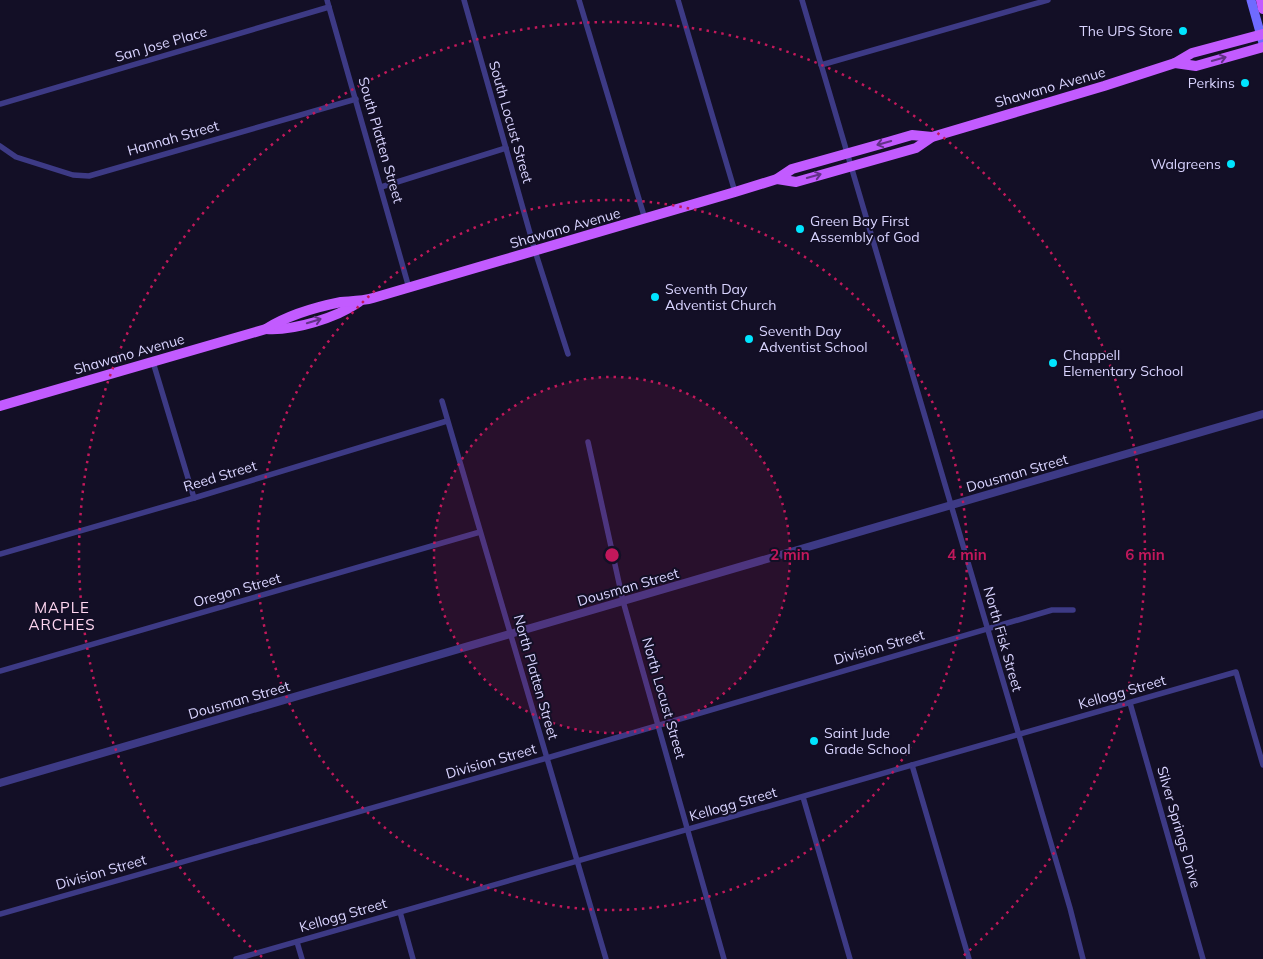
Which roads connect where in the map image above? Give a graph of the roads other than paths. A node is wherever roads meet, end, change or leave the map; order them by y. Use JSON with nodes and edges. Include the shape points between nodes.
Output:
{"nodes":[{"id":1,"x":327,"y":0,"type":"edge"},
{"id":2,"x":464,"y":0,"type":"edge"},
{"id":3,"x":579,"y":0,"type":"edge"},
{"id":4,"x":678,"y":0,"type":"edge"},
{"id":5,"x":802,"y":0,"type":"edge"},
{"id":6,"x":1048,"y":0,"type":"edge"},
{"id":7,"x":1251,"y":0,"type":"edge"},
{"id":8,"x":1260,"y":0,"type":"edge"},
{"id":9,"x":329,"y":7,"type":"junction"},
{"id":10,"x":1263,"y":9,"type":"edge"},
{"id":11,"x":1262,"y":39,"type":"edge"},
{"id":12,"x":821,"y":65,"type":"junction"},
{"id":13,"x":356,"y":99,"type":"junction"},
{"id":14,"x":0,"y":104,"type":"edge"},
{"id":15,"x":932,"y":136,"type":"junction"},
{"id":16,"x":0,"y":146,"type":"edge"},
{"id":17,"x":506,"y":148,"type":"junction"},
{"id":18,"x":847,"y":153,"type":"junction"},
{"id":19,"x":851,"y":166,"type":"junction"},
{"id":20,"x":777,"y":179,"type":"junction"},
{"id":21,"x":381,"y":187,"type":"junction"},
{"id":22,"x":735,"y":192,"type":"junction"},
{"id":23,"x":645,"y":219,"type":"junction"},
{"id":24,"x":535,"y":251,"type":"junction"},
{"id":25,"x":409,"y":288,"type":"junction"},
{"id":26,"x":568,"y":354,"type":"dead end"},
{"id":27,"x":153,"y":362,"type":"junction"},
{"id":28,"x":442,"y":401,"type":"dead end"},
{"id":29,"x":0,"y":406,"type":"edge"},
{"id":30,"x":1263,"y":414,"type":"edge"},
{"id":31,"x":447,"y":420,"type":"junction"},
{"id":32,"x":588,"y":442,"type":"dead end"},
{"id":33,"x":194,"y":498,"type":"junction"},
{"id":34,"x":951,"y":506,"type":"junction"},
{"id":35,"x":480,"y":532,"type":"junction"},
{"id":36,"x":0,"y":554,"type":"edge"},
{"id":37,"x":623,"y":601,"type":"junction"},
{"id":38,"x":1073,"y":610,"type":"dead end"},
{"id":39,"x":987,"y":628,"type":"junction"},
{"id":40,"x":510,"y":634,"type":"junction"},
{"id":41,"x":0,"y":672,"type":"edge"},
{"id":42,"x":1130,"y":703,"type":"junction"},
{"id":43,"x":659,"y":725,"type":"junction"},
{"id":44,"x":1019,"y":735,"type":"junction"},
{"id":45,"x":547,"y":758,"type":"junction"},
{"id":46,"x":1263,"y":765,"type":"edge"},
{"id":47,"x":912,"y":766,"type":"junction"},
{"id":48,"x":0,"y":783,"type":"edge"},
{"id":49,"x":802,"y":797,"type":"junction"},
{"id":50,"x":688,"y":830,"type":"junction"},
{"id":51,"x":577,"y":862,"type":"junction"},
{"id":52,"x":400,"y":912,"type":"junction"},
{"id":53,"x":0,"y":914,"type":"edge"},
{"id":54,"x":297,"y":942,"type":"junction"},
{"id":55,"x":236,"y":959,"type":"edge"},
{"id":56,"x":302,"y":959,"type":"edge"},
{"id":57,"x":413,"y":959,"type":"edge"},
{"id":58,"x":606,"y":959,"type":"edge"},
{"id":59,"x":724,"y":959,"type":"edge"},
{"id":60,"x":850,"y":959,"type":"edge"},
{"id":61,"x":969,"y":959,"type":"edge"},
{"id":62,"x":1083,"y":959,"type":"edge"},
{"id":63,"x":1204,"y":959,"type":"edge"}],
"edges":[{"from":1,"to":9,"type":"street","name":"South Platten Street"},
{"from":2,"to":17,"type":"street","name":"South Locust Street"},
{"from":3,"to":23,"type":"street"},
{"from":4,"to":22,"type":"street"},
{"from":5,"to":12,"type":"street","name":"North Fisk Street"},
{"from":6,"to":12,"type":"street"},
{"from":7,"to":11,"type":"main road"},
{"from":8,"to":10,"type":"main road"},
{"from":9,"to":13,"type":"street","name":"South Platten Street"},
{"from":9,"to":14,"type":"street","name":"San Jose Place"},
{"from":11,"to":15,"type":"main road","name":"Shawano Avenue","via":[[1196,66],[1175,63]]},
{"from":12,"to":18,"type":"street","name":"North Fisk Street"},
{"from":13,"to":16,"type":"street","name":"Hannah Street","via":[[89,176],[74,175],[16,157]]},
{"from":13,"to":21,"type":"street","name":"South Platten Street"},
{"from":15,"to":18,"type":"main road","name":"Shawano Avenue","one_way":true,"via":[[912,135]]},
{"from":15,"to":19,"type":"main road","name":"Shawano Avenue","via":[[916,148]]},
{"from":17,"to":21,"type":"street"},
{"from":17,"to":24,"type":"street","name":"South Locust Street"},
{"from":18,"to":19,"type":"street","name":"North Fisk Street"},
{"from":18,"to":20,"type":"main road","name":"Shawano Avenue","via":[[792,170]]},
{"from":20,"to":19,"type":"main road","name":"Shawano Avenue","one_way":true,"via":[[796,182]]},
{"from":19,"to":34,"type":"street","name":"North Fisk Street"},
{"from":20,"to":22,"type":"main road","name":"Shawano Avenue"},
{"from":21,"to":25,"type":"street","name":"South Platten Street"},
{"from":22,"to":23,"type":"main road","name":"Shawano Avenue"},
{"from":23,"to":24,"type":"main road","name":"Shawano Avenue"},
{"from":24,"to":25,"type":"main road","name":"Shawano Avenue"},
{"from":24,"to":26,"type":"street"},
{"from":25,"to":27,"type":"main road","name":"Shawano Avenue","via":[[359,302],[319,308],[278,321],[266,329]]},
{"from":27,"to":29,"type":"main road","name":"Shawano Avenue"},
{"from":27,"to":33,"type":"street"},
{"from":28,"to":31,"type":"street","name":"North Platten Street"},
{"from":30,"to":34,"type":"street","name":"Dousman Street"},
{"from":31,"to":33,"type":"street","name":"Reed Street"},
{"from":31,"to":35,"type":"street","name":"North Platten Street"},
{"from":32,"to":37,"type":"street","name":"North Locust Street"},
{"from":33,"to":36,"type":"street","name":"Reed Street"},
{"from":34,"to":37,"type":"street","name":"Dousman Street"},
{"from":34,"to":39,"type":"street","name":"North Fisk Street"},
{"from":35,"to":40,"type":"street","name":"North Platten Street"},
{"from":35,"to":41,"type":"street","name":"Oregon Street"},
{"from":37,"to":40,"type":"street","name":"Dousman Street"},
{"from":37,"to":43,"type":"street","name":"North Locust Street"},
{"from":38,"to":39,"type":"street","name":"Division Street","via":[[1052,610]]},
{"from":39,"to":43,"type":"street","name":"Division Street"},
{"from":39,"to":44,"type":"street","name":"North Fisk Street"},
{"from":40,"to":45,"type":"street","name":"North Platten Street"},
{"from":40,"to":48,"type":"street","name":"Dousman Street"},
{"from":42,"to":44,"type":"street","name":"Kellogg Street"},
{"from":42,"to":46,"type":"street","name":"Kellogg Street","via":[[1236,672]]},
{"from":42,"to":63,"type":"street","name":"Silver Springs Drive"},
{"from":43,"to":45,"type":"street","name":"Division Street"},
{"from":43,"to":50,"type":"street","name":"North Locust Street"},
{"from":44,"to":47,"type":"street","name":"Kellogg Street"},
{"from":44,"to":62,"type":"street","name":"North Fisk Street"},
{"from":45,"to":51,"type":"street","name":"North Platten Street"},
{"from":45,"to":53,"type":"street","name":"Division Street"},
{"from":47,"to":49,"type":"street","name":"Kellogg Street"},
{"from":47,"to":61,"type":"street"},
{"from":49,"to":50,"type":"street","name":"Kellogg Street"},
{"from":49,"to":60,"type":"street"},
{"from":50,"to":51,"type":"street","name":"Kellogg Street"},
{"from":50,"to":59,"type":"street","name":"North Locust Street"},
{"from":51,"to":52,"type":"street","name":"Kellogg Street"},
{"from":51,"to":58,"type":"street","name":"North Platten Street"},
{"from":52,"to":54,"type":"street","name":"Kellogg Street"},
{"from":52,"to":57,"type":"street"},
{"from":54,"to":55,"type":"street","name":"Kellogg Street"},
{"from":54,"to":56,"type":"street"}]}
